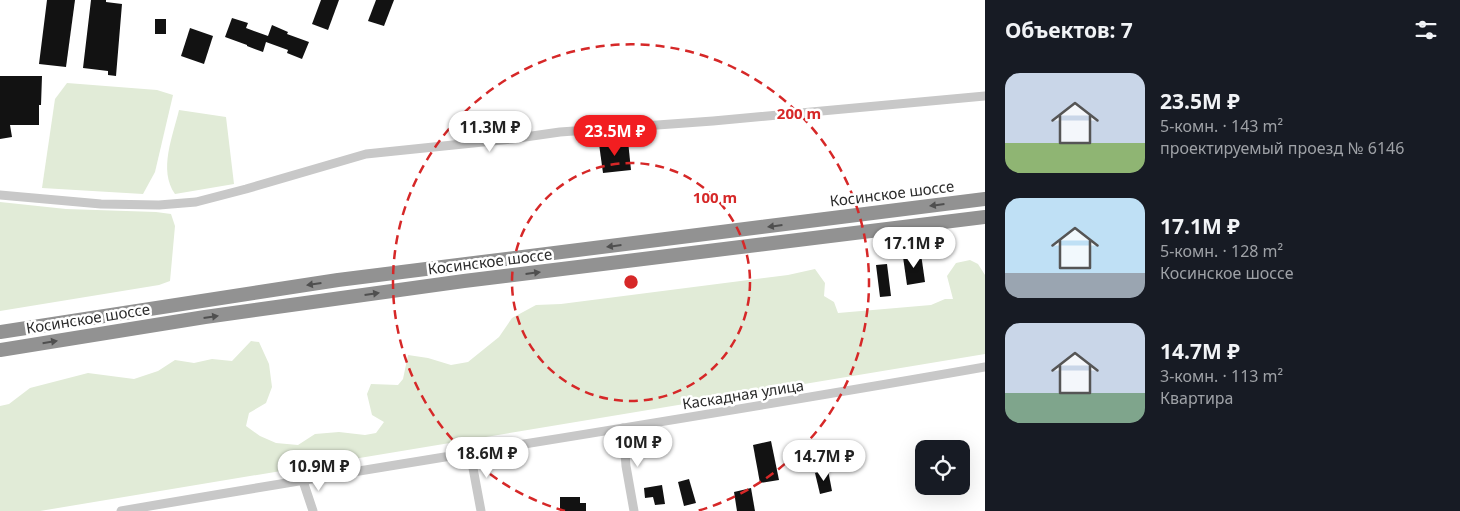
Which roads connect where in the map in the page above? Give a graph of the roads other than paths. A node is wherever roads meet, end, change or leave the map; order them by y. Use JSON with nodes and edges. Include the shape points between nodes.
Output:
{"nodes":[{"id":1,"x":985,"y":96,"type":"edge"},
{"id":2,"x":0,"y":194,"type":"edge"},
{"id":3,"x":985,"y":199,"type":"edge"},
{"id":4,"x":985,"y":217,"type":"edge"},
{"id":5,"x":0,"y":332,"type":"edge"},
{"id":6,"x":0,"y":350,"type":"edge"},
{"id":7,"x":985,"y":367,"type":"edge"},
{"id":8,"x":623,"y":428,"type":"junction"},
{"id":9,"x":470,"y":452,"type":"junction"},
{"id":10,"x":303,"y":481,"type":"junction"},
{"id":11,"x":165,"y":507,"type":"edge"},
{"id":12,"x":121,"y":511,"type":"edge"},
{"id":13,"x":313,"y":511,"type":"edge"},
{"id":14,"x":481,"y":511,"type":"edge"},
{"id":15,"x":634,"y":511,"type":"edge"}],
"edges":[{"from":1,"to":2,"type":"street","via":[[560,132],[366,154],[196,202],[101,204]]},
{"from":3,"to":5,"type":"highway","name":"Косинское шоссе","one_way":true,"via":[[338,280]]},
{"from":6,"to":4,"type":"highway","name":"Косинское шоссе","one_way":true,"via":[[455,282]]},
{"from":7,"to":8,"type":"street","name":"Каскадная улица"},
{"from":8,"to":9,"type":"street","name":"Каскадная улица"},
{"from":8,"to":15,"type":"street"},
{"from":9,"to":10,"type":"street","name":"Каскадная улица"},
{"from":9,"to":14,"type":"street"},
{"from":10,"to":11,"type":"street","name":"Каскадная улица"},
{"from":10,"to":13,"type":"street"},
{"from":11,"to":12,"type":"street","name":"Каскадная улица"}]}
